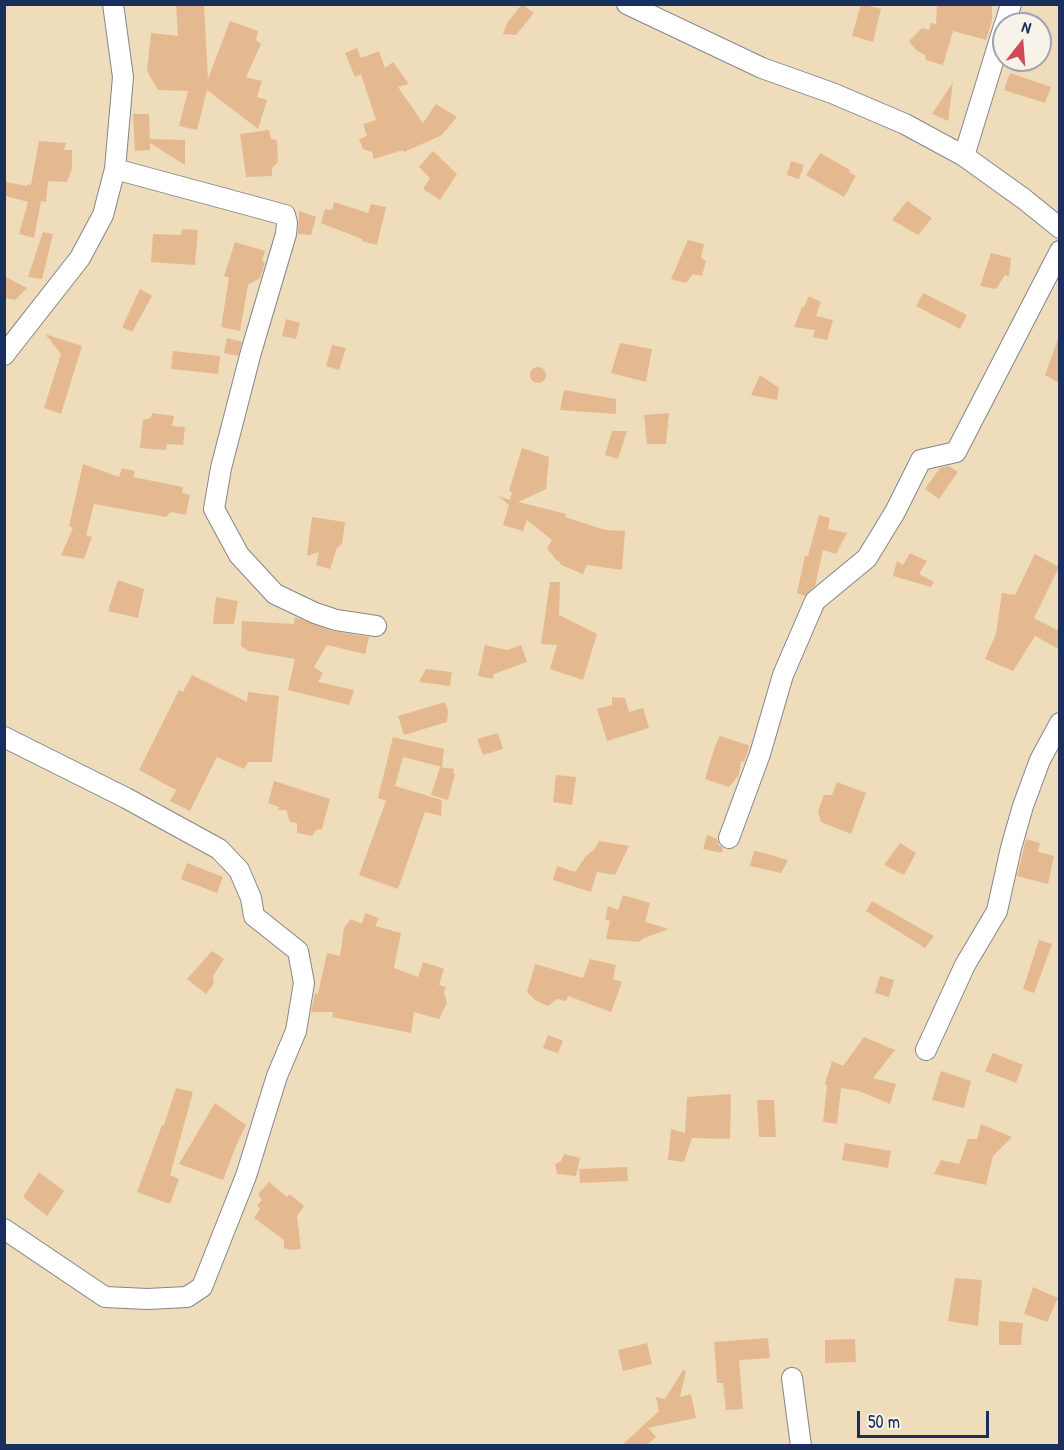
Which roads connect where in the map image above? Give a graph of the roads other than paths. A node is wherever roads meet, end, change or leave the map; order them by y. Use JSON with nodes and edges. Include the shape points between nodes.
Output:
{"nodes":[{"id":1,"x":113,"y":4,"type":"edge"},
{"id":2,"x":627,"y":4,"type":"edge"},
{"id":3,"x":992,"y":64,"type":"edge"},
{"id":4,"x":964,"y":156,"type":"junction"},
{"id":5,"x":115,"y":169,"type":"junction"},
{"id":6,"x":1059,"y":228,"type":"edge"},
{"id":7,"x":1059,"y":251,"type":"edge"},
{"id":8,"x":4,"y":355,"type":"edge"},
{"id":9,"x":376,"y":626,"type":"dead end"},
{"id":10,"x":1059,"y":723,"type":"edge"},
{"id":11,"x":4,"y":737,"type":"edge"},
{"id":12,"x":729,"y":838,"type":"dead end"},
{"id":13,"x":926,"y":1050,"type":"dead end"},
{"id":14,"x":4,"y":1229,"type":"edge"},
{"id":15,"x":792,"y":1378,"type":"dead end"},
{"id":16,"x":801,"y":1446,"type":"edge"}],
"edges":[{"from":1,"to":5,"type":"street","via":[[123,77]]},
{"from":2,"to":4,"type":"street","via":[[762,68],[904,124]]},
{"from":3,"to":4,"type":"street"},
{"from":4,"to":6,"type":"street"},
{"from":5,"to":8,"type":"street","via":[[103,215],[80,258]]},
{"from":5,"to":9,"type":"street","via":[[285,215],[286,234],[251,352],[214,508],[239,555],[275,594],[326,617]]},
{"from":7,"to":12,"type":"street","via":[[956,452],[921,460],[867,558],[815,601],[783,675],[760,754]]},
{"from":10,"to":13,"type":"street","via":[[1023,806],[998,911],[965,965]]},
{"from":11,"to":14,"type":"street","via":[[219,849],[239,870],[254,916],[298,951],[304,983],[296,1031],[277,1076],[246,1176],[202,1287],[187,1297],[105,1297]]},
{"from":15,"to":16,"type":"street"}]}
